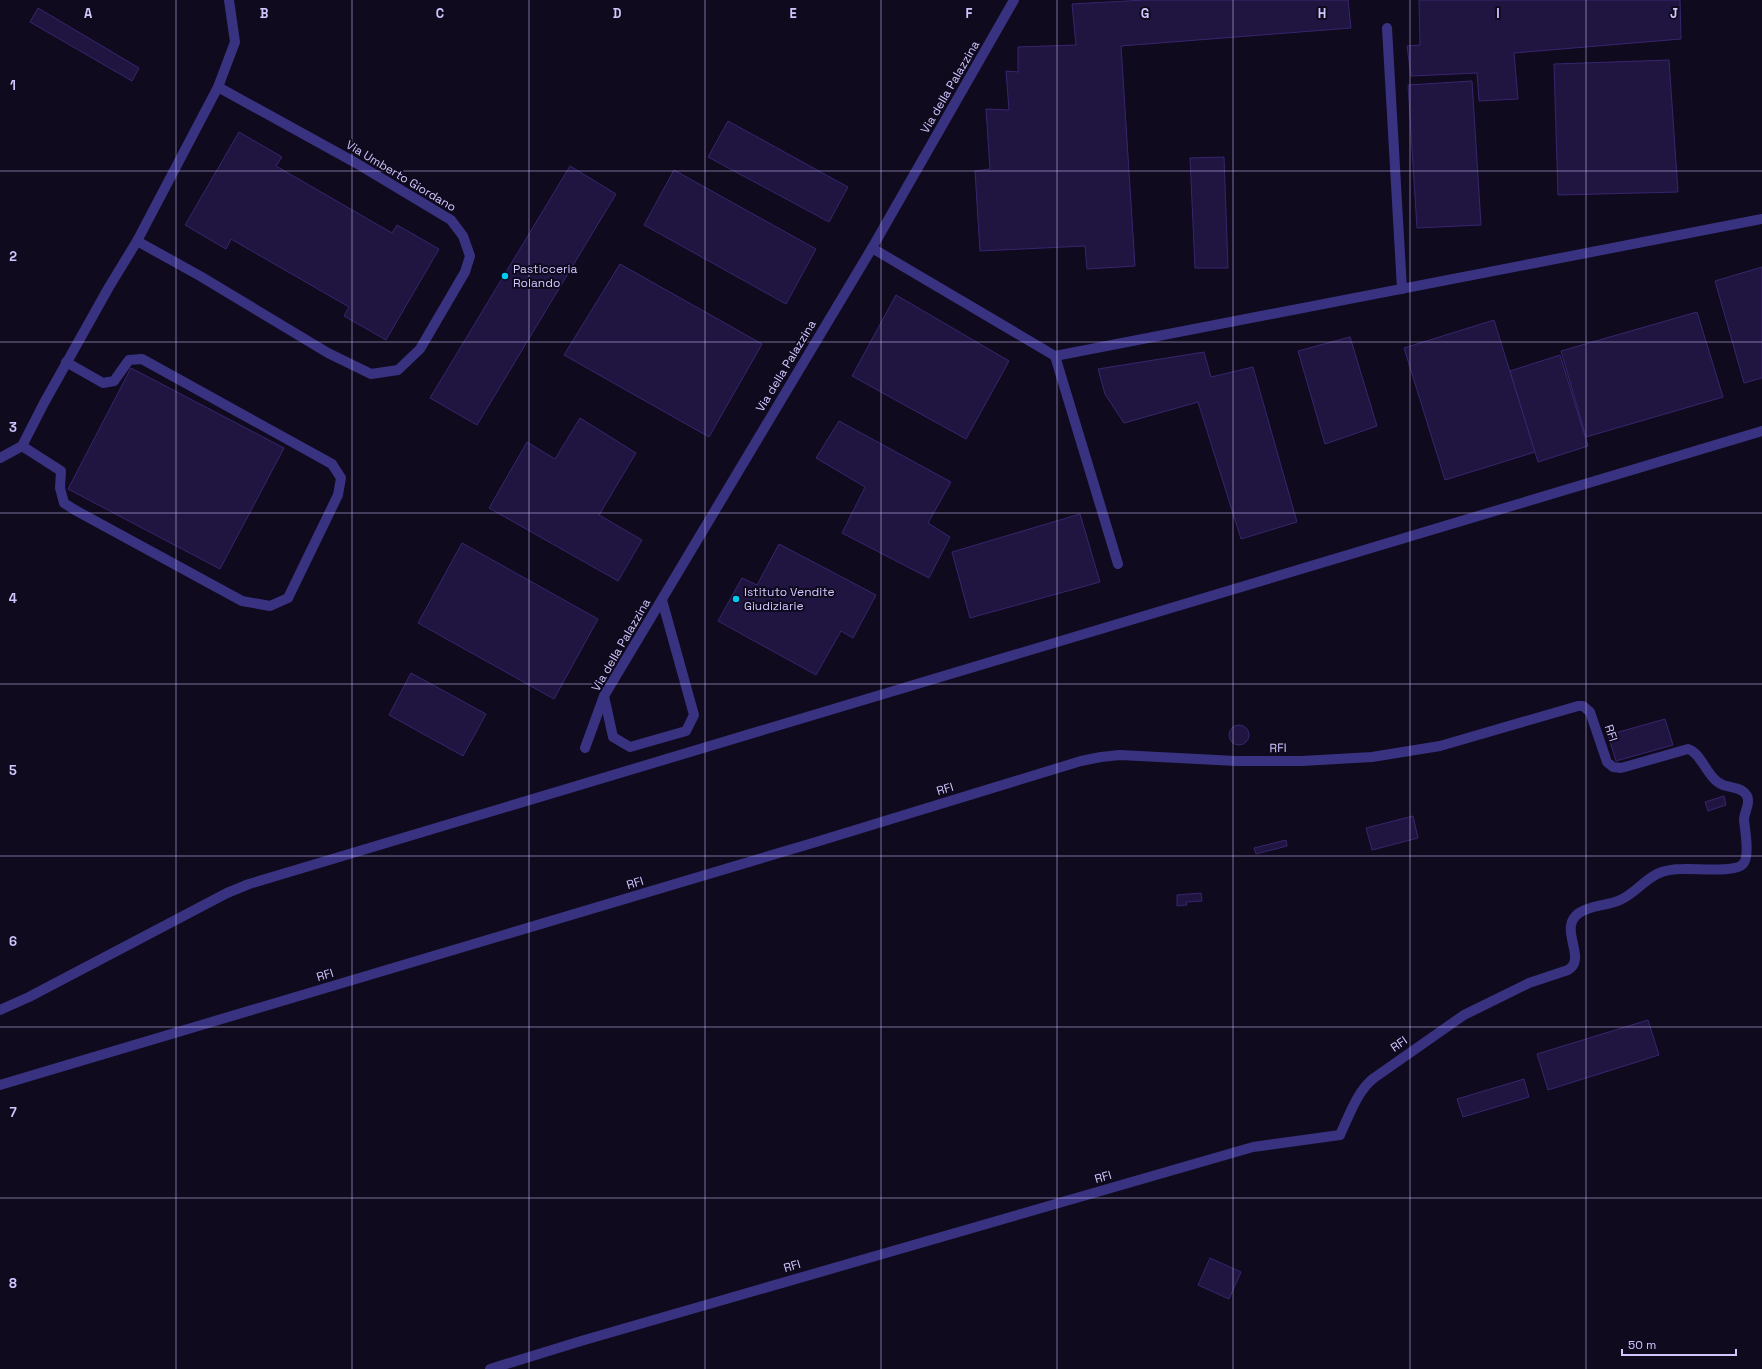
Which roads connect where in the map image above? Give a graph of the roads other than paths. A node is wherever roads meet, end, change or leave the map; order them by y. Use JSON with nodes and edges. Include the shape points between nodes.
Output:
{"nodes":[{"id":1,"x":228,"y":0,"type":"edge"},
{"id":2,"x":1014,"y":0,"type":"edge"},
{"id":3,"x":1387,"y":28,"type":"dead end"},
{"id":4,"x":218,"y":87,"type":"junction"},
{"id":5,"x":1762,"y":219,"type":"edge"},
{"id":6,"x":137,"y":241,"type":"junction"},
{"id":7,"x":872,"y":248,"type":"junction"},
{"id":8,"x":1402,"y":289,"type":"junction"},
{"id":9,"x":1055,"y":356,"type":"junction"},
{"id":10,"x":66,"y":362,"type":"junction"},
{"id":11,"x":1762,"y":431,"type":"edge"},
{"id":12,"x":22,"y":446,"type":"junction"},
{"id":13,"x":0,"y":458,"type":"edge"},
{"id":14,"x":1118,"y":564,"type":"dead end"},
{"id":15,"x":662,"y":600,"type":"junction"},
{"id":16,"x":604,"y":696,"type":"junction"},
{"id":17,"x":585,"y":748,"type":"dead end"},
{"id":18,"x":0,"y":1010,"type":"edge"},
{"id":19,"x":0,"y":1085,"type":"edge"},
{"id":20,"x":490,"y":1369,"type":"edge"}],
"edges":[{"from":1,"to":4,"type":"street","via":[[234,42]]},
{"from":2,"to":7,"type":"street","name":"Via della Palazzina"},
{"from":3,"to":8,"type":"street"},
{"from":4,"to":6,"type":"street"},
{"from":4,"to":6,"type":"street","name":"Via Umberto Giordano","via":[[356,163],[451,220],[463,236],[470,256],[465,272],[420,349],[398,370],[371,374],[328,352]]},
{"from":5,"to":8,"type":"street"},
{"from":6,"to":10,"type":"street"},
{"from":7,"to":9,"type":"street"},
{"from":7,"to":15,"type":"street","name":"Via della Palazzina"},
{"from":8,"to":9,"type":"street"},
{"from":9,"to":14,"type":"street"},
{"from":10,"to":12,"type":"street"},
{"from":10,"to":12,"type":"street","via":[[104,383],[114,381],[130,360],[142,359],[332,464],[341,478],[338,495],[288,598],[270,606],[242,601],[75,510],[64,502],[60,488],[61,471]]},
{"from":11,"to":18,"type":"street","via":[[249,884]]},
{"from":12,"to":13,"type":"street"},
{"from":15,"to":16,"type":"street","name":"Via della Palazzina"},
{"from":15,"to":16,"type":"street","via":[[694,715],[686,731],[630,747],[613,736]]},
{"from":16,"to":17,"type":"street","name":"Via della Palazzina"},
{"from":19,"to":20,"type":"street","name":"RFI","via":[[1101,757],[1310,761],[1372,757],[1440,746],[1573,706],[1584,706],[1590,712],[1607,762],[1613,767],[1621,768],[1688,749],[1694,752],[1714,779],[1723,785],[1741,790],[1748,797],[1744,817],[1746,852],[1742,866],[1732,869],[1664,871],[1618,901],[1578,914],[1571,926],[1576,958],[1573,967],[1529,983],[1464,1015],[1368,1082],[1340,1135],[1253,1147]]}]}
